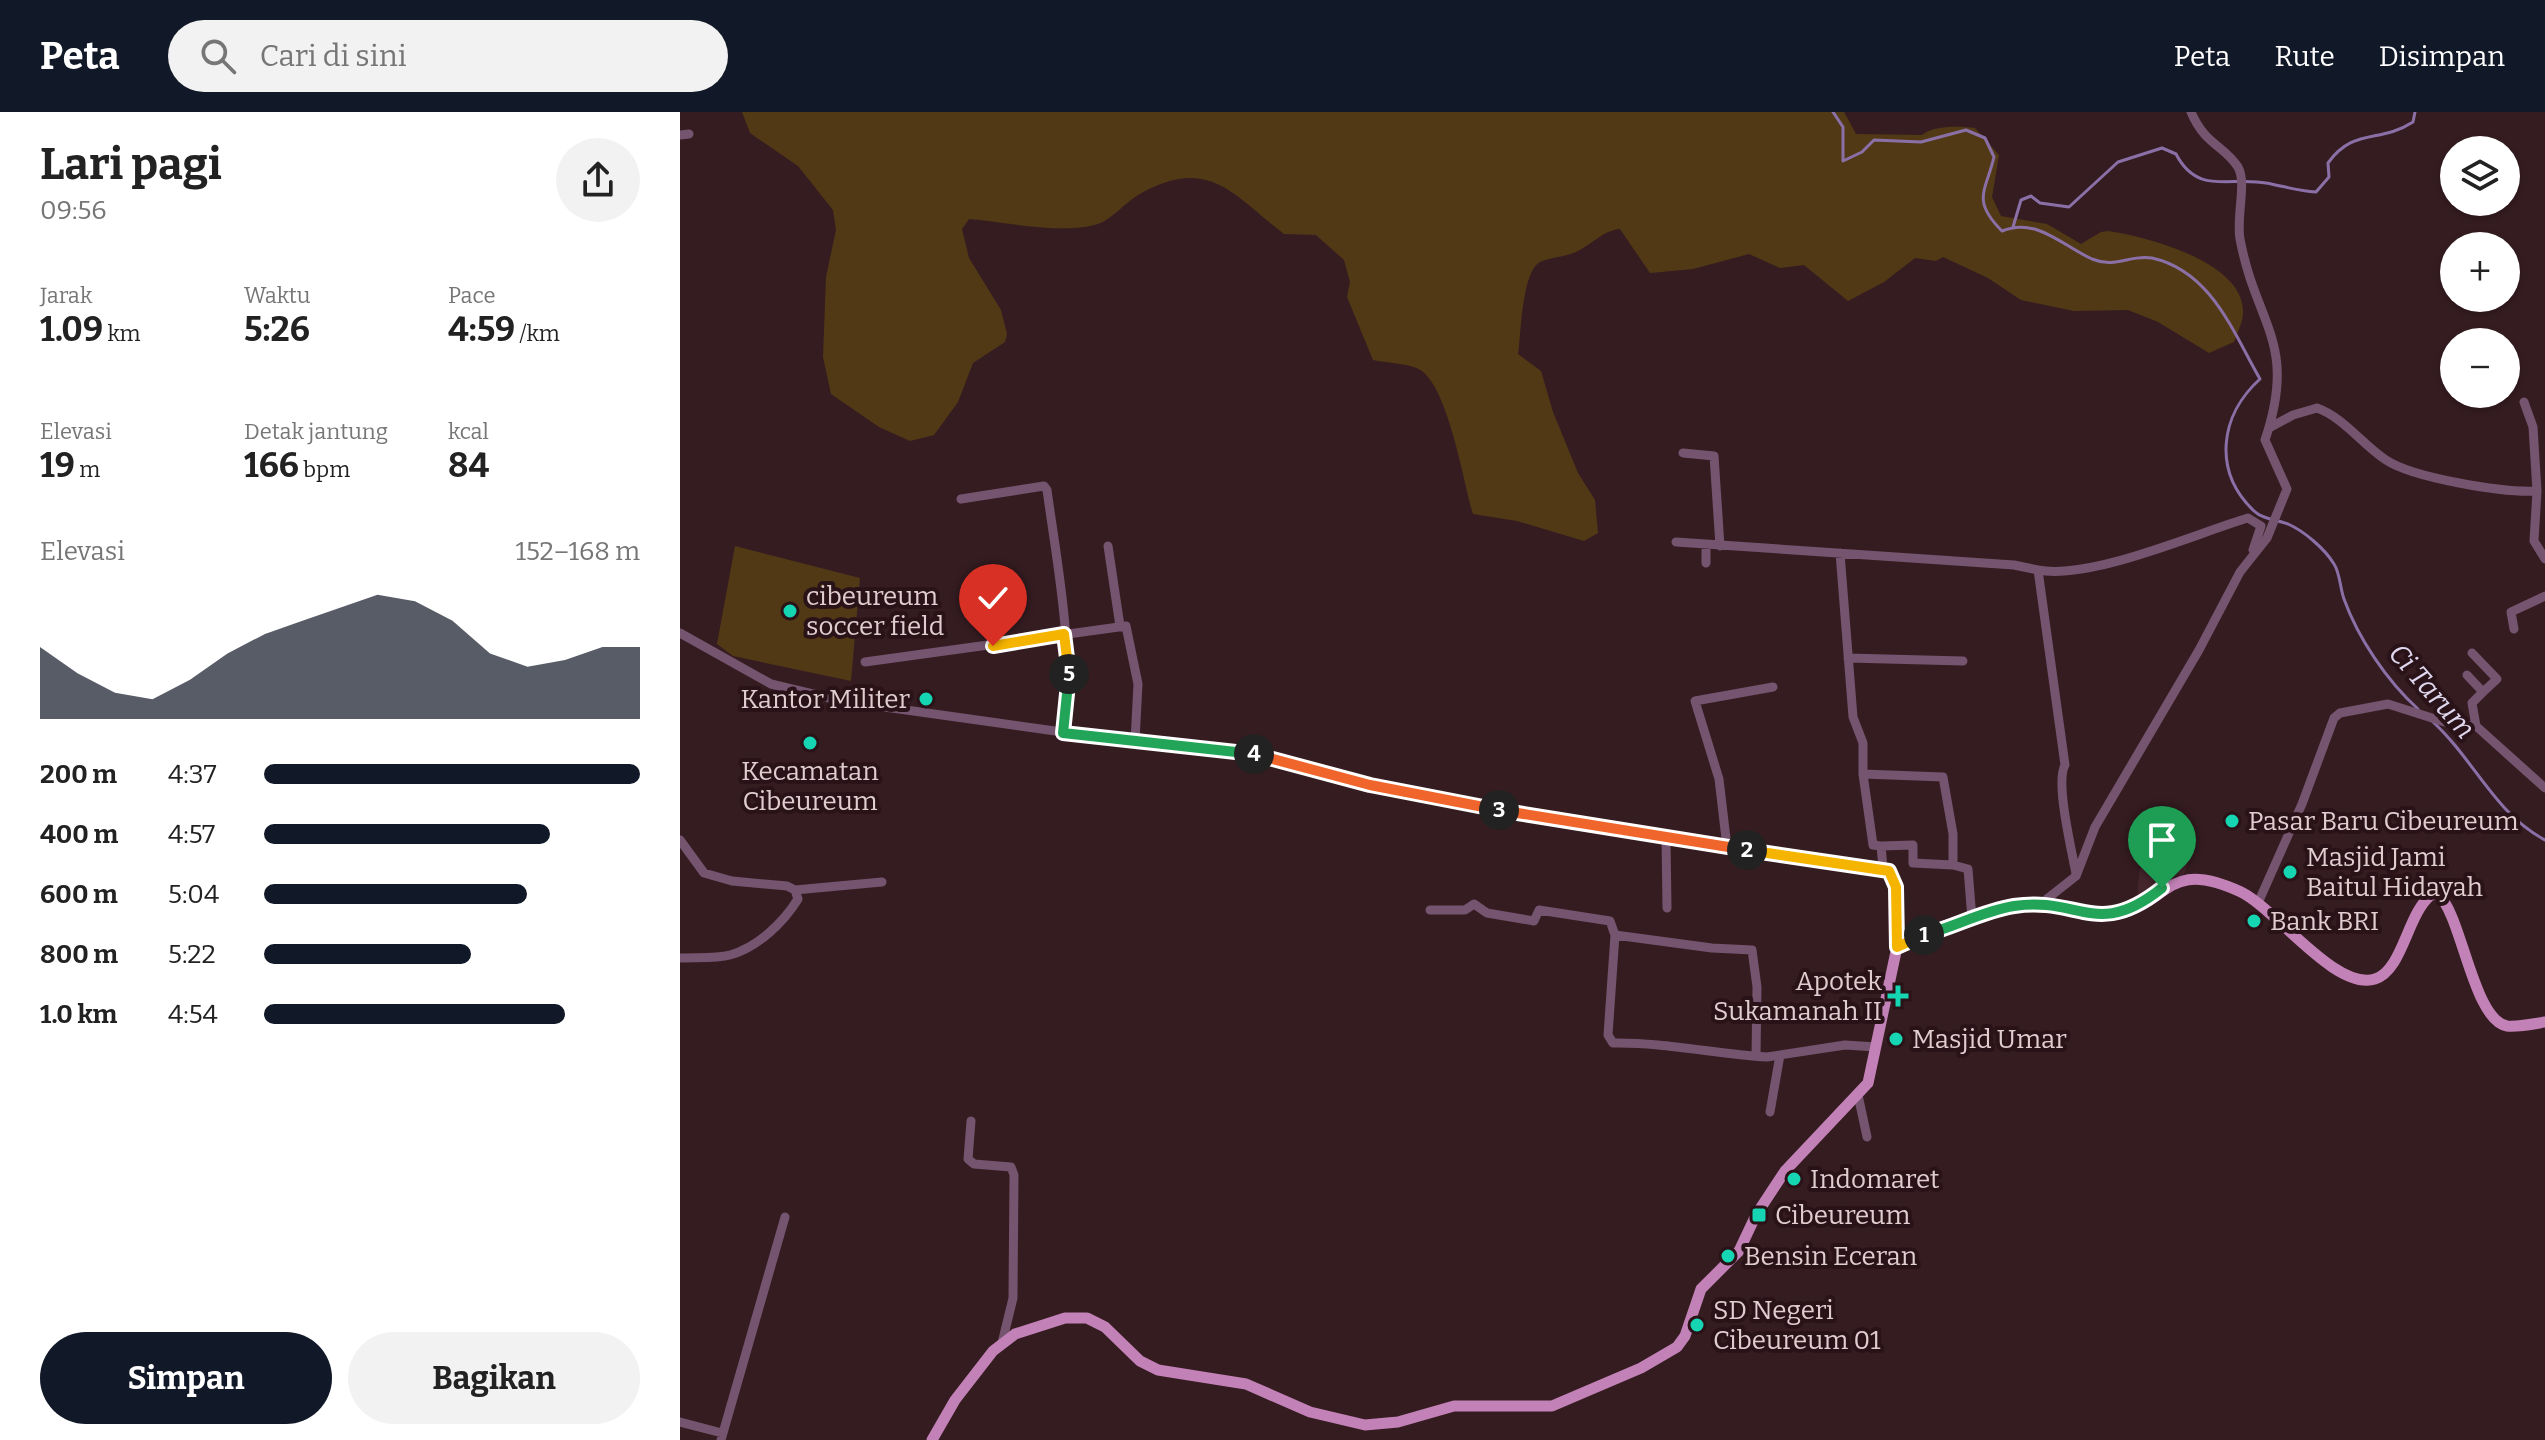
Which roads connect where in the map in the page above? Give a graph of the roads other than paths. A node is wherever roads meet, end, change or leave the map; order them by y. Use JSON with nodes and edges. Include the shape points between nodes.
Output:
{"nodes":[{"id":1,"x":2192,"y":114,"type":"edge"},
{"id":2,"x":2524,"y":402,"type":"dead end"},
{"id":3,"x":2269,"y":428,"type":"junction"},
{"id":4,"x":1683,"y":453,"type":"dead end"},
{"id":5,"x":2535,"y":496,"type":"junction"},
{"id":6,"x":961,"y":499,"type":"dead end"},
{"id":7,"x":2545,"y":501,"type":"edge"},
{"id":8,"x":1676,"y":542,"type":"dead end"},
{"id":9,"x":1108,"y":546,"type":"dead end"},
{"id":10,"x":1706,"y":546,"type":"junction"},
{"id":11,"x":1720,"y":546,"type":"junction"},
{"id":12,"x":1840,"y":553,"type":"junction"},
{"id":13,"x":2251,"y":557,"type":"junction"},
{"id":14,"x":2545,"y":559,"type":"edge"},
{"id":15,"x":1706,"y":563,"type":"dead end"},
{"id":16,"x":2038,"y":570,"type":"junction"},
{"id":17,"x":2545,"y":596,"type":"edge"},
{"id":18,"x":1120,"y":626,"type":"junction"},
{"id":19,"x":2514,"y":629,"type":"dead end"},
{"id":20,"x":680,"y":633,"type":"edge"},
{"id":21,"x":1064,"y":634,"type":"junction"},
{"id":22,"x":2472,"y":653,"type":"dead end"},
{"id":23,"x":1848,"y":658,"type":"junction"},
{"id":24,"x":1963,"y":661,"type":"dead end"},
{"id":25,"x":865,"y":662,"type":"dead end"},
{"id":26,"x":2467,"y":675,"type":"dead end"},
{"id":27,"x":1773,"y":687,"type":"dead end"},
{"id":28,"x":2483,"y":692,"type":"junction"},
{"id":29,"x":2476,"y":726,"type":"junction"},
{"id":30,"x":1063,"y":733,"type":"junction"},
{"id":31,"x":1135,"y":741,"type":"junction"},
{"id":32,"x":1863,"y":774,"type":"junction"},
{"id":33,"x":2545,"y":788,"type":"edge"},
{"id":34,"x":1666,"y":838,"type":"junction"},
{"id":35,"x":680,"y":840,"type":"edge"},
{"id":36,"x":1881,"y":846,"type":"junction"},
{"id":37,"x":1727,"y":847,"type":"junction"},
{"id":38,"x":1953,"y":865,"type":"junction"},
{"id":39,"x":1883,"y":868,"type":"junction"},
{"id":40,"x":2076,"y":876,"type":"junction"},
{"id":41,"x":882,"y":882,"type":"dead end"},
{"id":42,"x":795,"y":890,"type":"junction"},
{"id":43,"x":2258,"y":903,"type":"junction"},
{"id":44,"x":2038,"y":906,"type":"junction"},
{"id":45,"x":1667,"y":908,"type":"dead end"},
{"id":46,"x":1430,"y":910,"type":"dead end"},
{"id":47,"x":1972,"y":919,"type":"junction"},
{"id":48,"x":1615,"y":935,"type":"junction"},
{"id":49,"x":1897,"y":947,"type":"junction"},
{"id":50,"x":680,"y":958,"type":"edge"},
{"id":51,"x":2545,"y":1022,"type":"edge"},
{"id":52,"x":1876,"y":1047,"type":"junction"},
{"id":53,"x":1780,"y":1055,"type":"junction"},
{"id":54,"x":1756,"y":1056,"type":"junction"},
{"id":55,"x":1858,"y":1095,"type":"junction"},
{"id":56,"x":1770,"y":1112,"type":"dead end"},
{"id":57,"x":971,"y":1121,"type":"dead end"},
{"id":58,"x":1867,"y":1137,"type":"dead end"},
{"id":59,"x":785,"y":1217,"type":"dead end"},
{"id":60,"x":1002,"y":1343,"type":"junction"},
{"id":61,"x":680,"y":1422,"type":"edge"},
{"id":62,"x":721,"y":1437,"type":"edge"},
{"id":63,"x":932,"y":1440,"type":"edge"}],
"edges":[{"from":1,"to":3,"type":"street","via":[[2203,135],[2236,165],[2241,177],[2240,240],[2278,357],[2276,409]]},
{"from":2,"to":5,"type":"street","via":[[2533,427]]},
{"from":3,"to":5,"type":"street","via":[[2317,408],[2390,463]]},
{"from":3,"to":13,"type":"street","via":[[2266,446],[2287,489],[2267,538]]},
{"from":4,"to":11,"type":"street","via":[[1714,456]]},
{"from":5,"to":7,"type":"street"},
{"from":5,"to":14,"type":"street","via":[[2535,544]]},
{"from":6,"to":21,"type":"street","via":[[1046,488]]},
{"from":8,"to":10,"type":"street"},
{"from":9,"to":18,"type":"street"},
{"from":10,"to":11,"type":"street"},
{"from":10,"to":15,"type":"street"},
{"from":11,"to":12,"type":"street"},
{"from":12,"to":16,"type":"street"},
{"from":12,"to":23,"type":"street"},
{"from":13,"to":16,"type":"street","via":[[2261,526],[2248,518],[2060,573]]},
{"from":13,"to":40,"type":"street","via":[[2095,827]]},
{"from":16,"to":40,"type":"street"},
{"from":17,"to":19,"type":"street","via":[[2511,612]]},
{"from":18,"to":21,"type":"street"},
{"from":18,"to":31,"type":"street","via":[[1129,629],[1138,684]]},
{"from":20,"to":30,"type":"street","via":[[788,690]]},
{"from":21,"to":25,"type":"street"},
{"from":21,"to":30,"type":"street","via":[[1069,683]]},
{"from":22,"to":28,"type":"street","via":[[2497,679]]},
{"from":23,"to":24,"type":"street"},
{"from":23,"to":32,"type":"street"},
{"from":26,"to":28,"type":"street"},
{"from":27,"to":37,"type":"street","via":[[1695,701],[1719,779]]},
{"from":28,"to":29,"type":"street","via":[[2472,705]]},
{"from":29,"to":33,"type":"street"},
{"from":29,"to":43,"type":"street","via":[[2454,725],[2399,707],[2340,713]]},
{"from":30,"to":31,"type":"street"},
{"from":31,"to":34,"type":"street","via":[[1232,750],[1370,785]]},
{"from":32,"to":36,"type":"street","via":[[1873,845]]},
{"from":32,"to":38,"type":"street","via":[[1943,777]]},
{"from":34,"to":37,"type":"street"},
{"from":34,"to":45,"type":"street"},
{"from":35,"to":42,"type":"street","via":[[704,873]]},
{"from":36,"to":38,"type":"street","via":[[1913,845],[1913,863]]},
{"from":36,"to":39,"type":"street"},
{"from":37,"to":39,"type":"street"},
{"from":38,"to":47,"type":"street","via":[[1968,869]]},
{"from":39,"to":49,"type":"street","via":[[1892,874],[1896,887]]},
{"from":40,"to":44,"type":"street"},
{"from":41,"to":42,"type":"street"},
{"from":42,"to":50,"type":"street","via":[[798,899],[790,913],[743,950],[728,956]]},
{"from":43,"to":44,"type":"main road","via":[[2209,881],[2181,879],[2134,909],[2112,914]]},
{"from":43,"to":51,"type":"main road","via":[[2317,955],[2363,980],[2387,970],[2419,907],[2438,894],[2495,1019],[2508,1026]]},
{"from":44,"to":47,"type":"main road","via":[[2014,906]]},
{"from":46,"to":48,"type":"street","via":[[1467,910],[1474,904],[1486,913],[1534,921],[1539,910],[1610,921]]},
{"from":47,"to":49,"type":"main road"},
{"from":48,"to":54,"type":"street","via":[[1752,950]]},
{"from":48,"to":54,"type":"street","via":[[1610,1041]]},
{"from":49,"to":52,"type":"main road"},
{"from":52,"to":53,"type":"street","via":[[1845,1045]]},
{"from":52,"to":55,"type":"main road","via":[[1868,1083]]},
{"from":53,"to":54,"type":"street"},
{"from":53,"to":56,"type":"street"},
{"from":55,"to":58,"type":"street"},
{"from":55,"to":60,"type":"main road","via":[[1785,1171],[1739,1251],[1701,1289],[1677,1347],[1552,1406],[1454,1406],[1398,1422],[1352,1424],[1246,1384],[1147,1365],[1105,1327],[1087,1318],[1038,1325]]},
{"from":57,"to":60,"type":"street","via":[[968,1159],[1011,1167],[1014,1175],[1013,1298]]},
{"from":59,"to":62,"type":"street"},
{"from":60,"to":63,"type":"main road","via":[[978,1367]]},
{"from":61,"to":62,"type":"street"}]}
